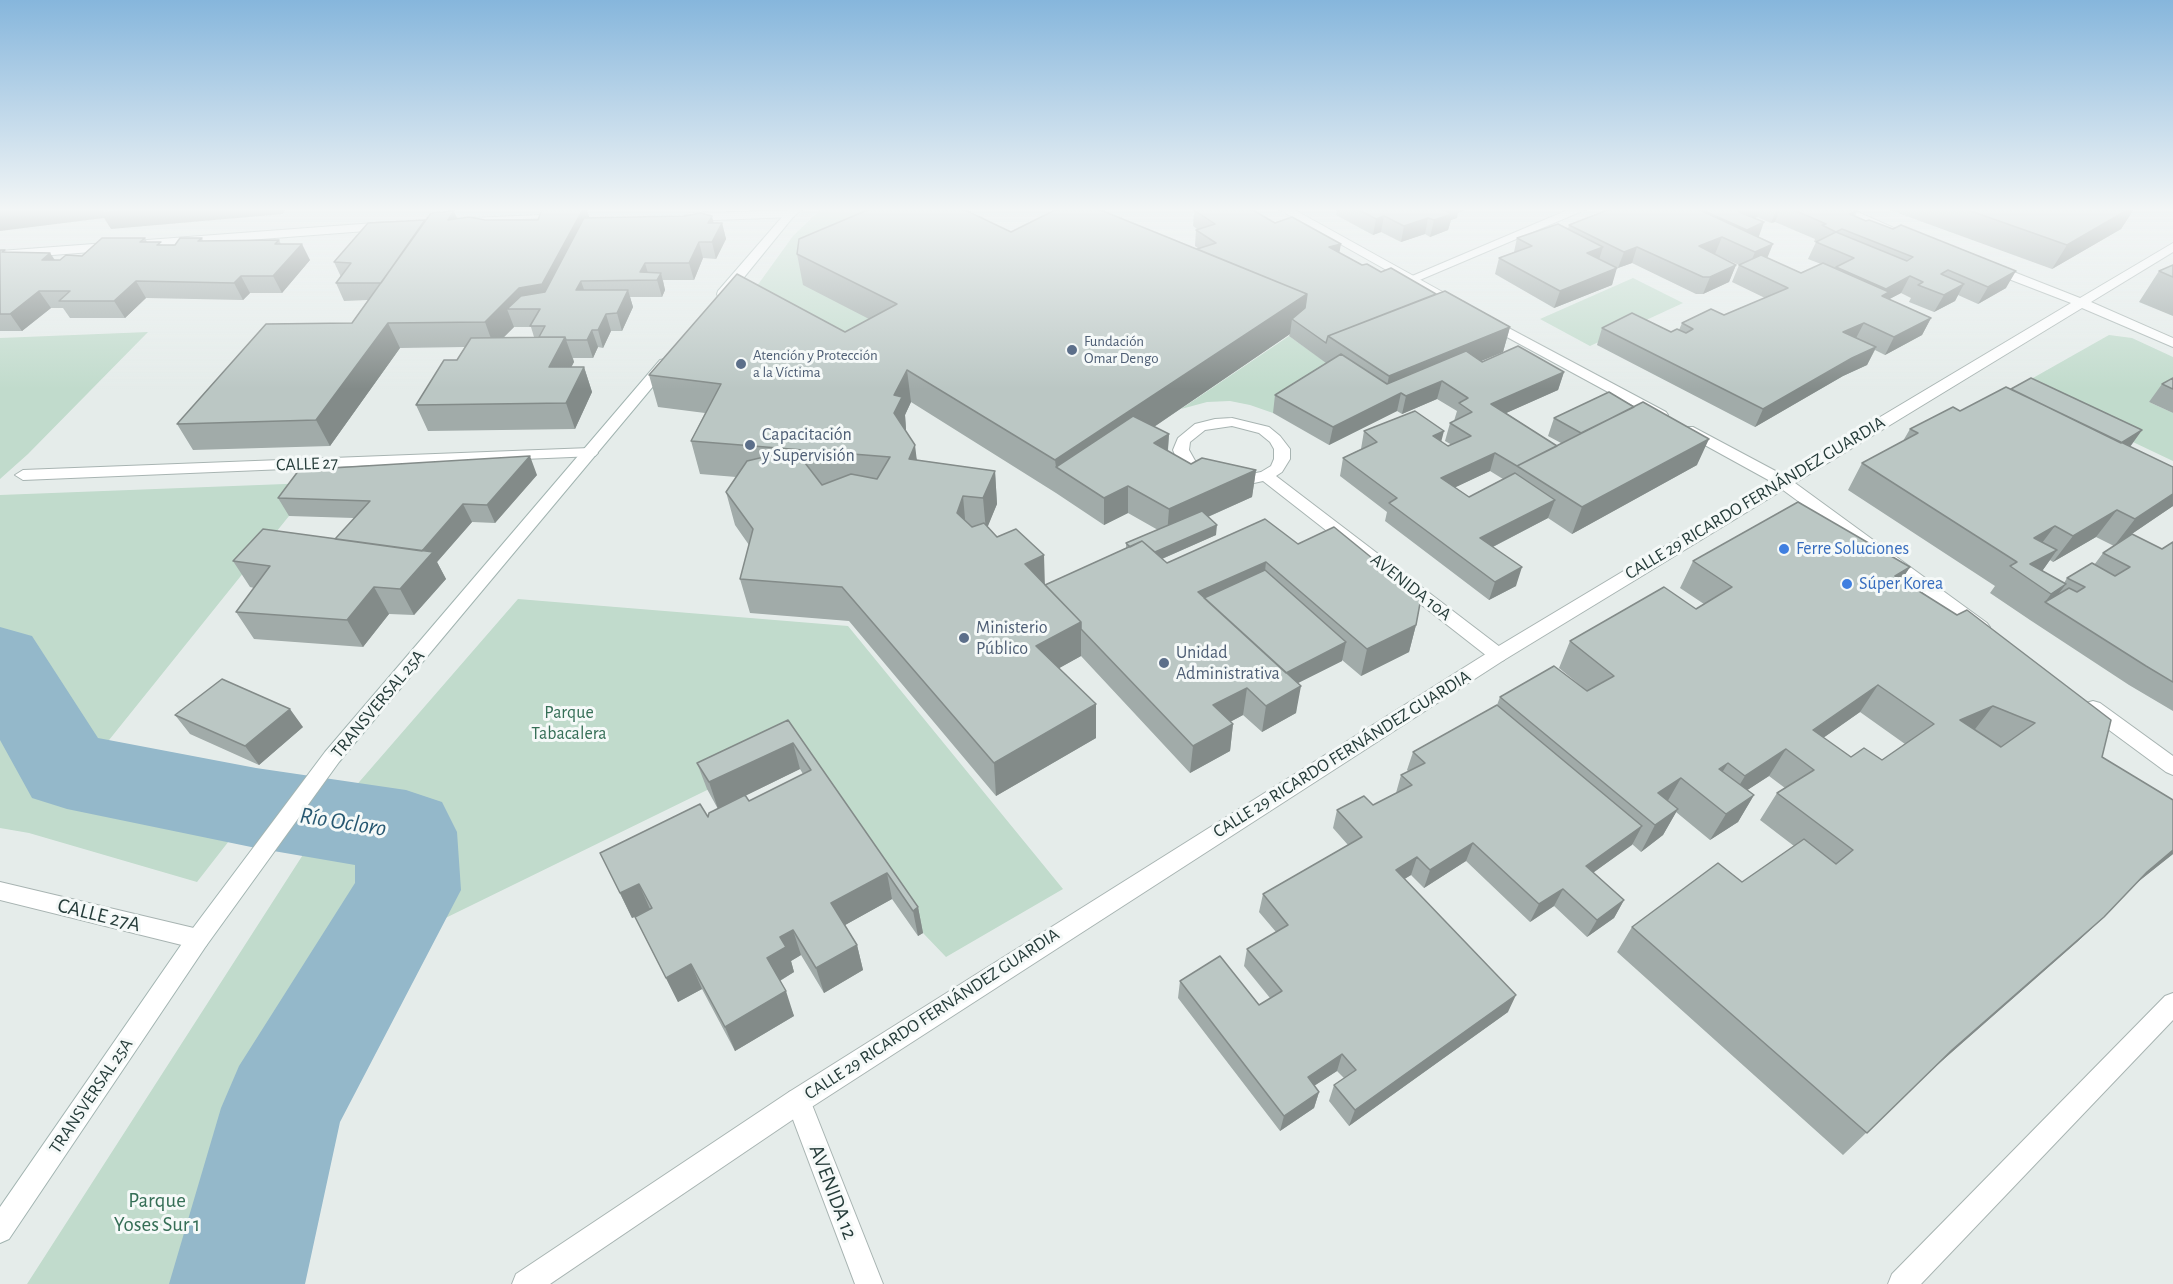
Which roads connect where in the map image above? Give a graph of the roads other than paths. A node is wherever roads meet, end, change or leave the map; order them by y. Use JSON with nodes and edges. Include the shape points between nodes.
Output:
{"nodes":[{"id":1,"x":745,"y":269,"type":"edge"},
{"id":2,"x":1393,"y":269,"type":"edge"},
{"id":3,"x":1435,"y":269,"type":"edge"},
{"id":4,"x":1995,"y":269,"type":"edge"},
{"id":5,"x":2137,"y":269,"type":"edge"},
{"id":6,"x":1411,"y":279,"type":"junction"},
{"id":7,"x":2082,"y":303,"type":"junction"},
{"id":8,"x":710,"y":310,"type":"edge"},
{"id":9,"x":2173,"y":343,"type":"edge"},
{"id":10,"x":672,"y":355,"type":"edge"},
{"id":11,"x":590,"y":453,"type":"junction"},
{"id":12,"x":23,"y":475,"type":"dead end"},
{"id":13,"x":1266,"y":476,"type":"junction"},
{"id":14,"x":1782,"y":481,"type":"junction"},
{"id":15,"x":1992,"y":635,"type":"edge"},
{"id":16,"x":1498,"y":655,"type":"junction"},
{"id":17,"x":2078,"y":698,"type":"edge"},
{"id":18,"x":2173,"y":767,"type":"edge"},
{"id":19,"x":0,"y":891,"type":"edge"},
{"id":20,"x":198,"y":939,"type":"junction"},
{"id":21,"x":2173,"y":1005,"type":"edge"},
{"id":22,"x":798,"y":1101,"type":"junction"},
{"id":23,"x":0,"y":1230,"type":"edge"},
{"id":24,"x":526,"y":1284,"type":"edge"},
{"id":25,"x":869,"y":1284,"type":"edge"},
{"id":26,"x":1902,"y":1284,"type":"edge"}],
"edges":[{"from":1,"to":8,"type":"street"},
{"from":2,"to":6,"type":"street"},
{"from":3,"to":6,"type":"street"},
{"from":4,"to":7,"type":"street"},
{"from":5,"to":7,"type":"street","name":"CALLE 29 RICARDO FERNÁNDEZ GUARDIA"},
{"from":6,"to":14,"type":"street"},
{"from":7,"to":9,"type":"street"},
{"from":7,"to":14,"type":"street","name":"CALLE 29 RICARDO FERNÁNDEZ GUARDIA"},
{"from":10,"to":11,"type":"street","name":"TRANSVERSAL 25A"},
{"from":11,"to":12,"type":"street","name":"CALLE 27"},
{"from":11,"to":20,"type":"street","name":"TRANSVERSAL 25A","via":[[332,757]]},
{"from":13,"to":13,"type":"street","via":[[1277,469],[1282,449],[1264,430],[1232,422],[1215,423],[1200,427],[1183,441],[1185,460],[1205,476],[1236,482]]},
{"from":13,"to":16,"type":"street","name":"AVENIDA 10A"},
{"from":14,"to":15,"type":"street"},
{"from":14,"to":16,"type":"street","name":"CALLE 29 RICARDO FERNÁNDEZ GUARDIA"},
{"from":16,"to":22,"type":"street","name":"CALLE 29 RICARDO FERNÁNDEZ GUARDIA"},
{"from":17,"to":18,"type":"street"},
{"from":19,"to":20,"type":"street","name":"CALLE 27A"},
{"from":20,"to":23,"type":"street","name":"TRANSVERSAL 25A"},
{"from":21,"to":26,"type":"street"},
{"from":22,"to":24,"type":"street","name":"CALLE 29 RICARDO FERNÁNDEZ GUARDIA"},
{"from":22,"to":25,"type":"street","name":"AVENIDA 12"}]}
